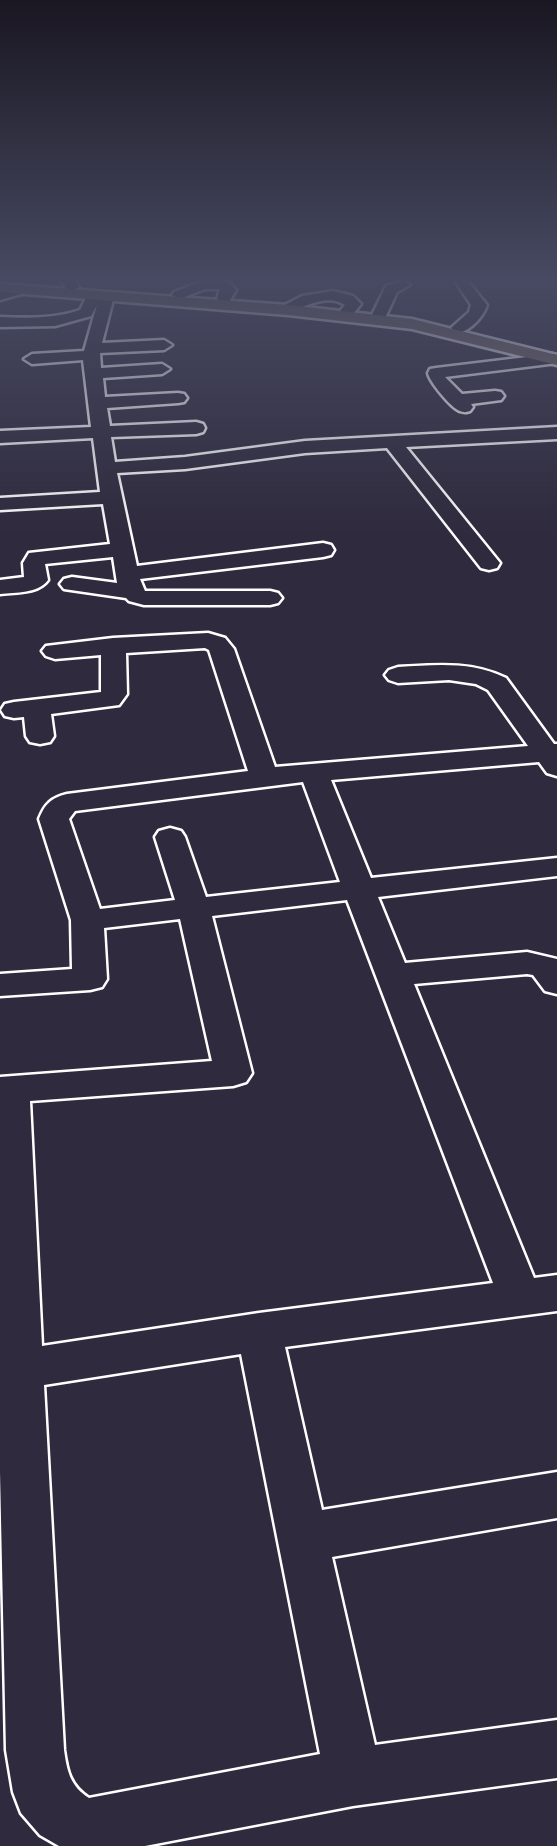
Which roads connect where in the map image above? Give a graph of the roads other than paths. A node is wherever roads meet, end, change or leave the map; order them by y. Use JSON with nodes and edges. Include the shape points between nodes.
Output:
{"nodes":[{"id":1,"x":97,"y":365,"type":"edge"},
{"id":2,"x":150,"y":365,"type":"edge"},
{"id":3,"x":480,"y":365,"type":"edge"},
{"id":4,"x":162,"y":369,"type":"dead end"},
{"id":5,"x":495,"y":396,"type":"dead end"},
{"id":6,"x":178,"y":398,"type":"dead end"},
{"id":7,"x":98,"y":403,"type":"junction"},
{"id":8,"x":196,"y":428,"type":"dead end"},
{"id":9,"x":101,"y":432,"type":"junction"},
{"id":10,"x":557,"y":433,"type":"edge"},
{"id":11,"x":0,"y":437,"type":"edge"},
{"id":12,"x":392,"y":442,"type":"junction"},
{"id":13,"x":106,"y":468,"type":"junction"},
{"id":14,"x":111,"y":497,"type":"junction"},
{"id":15,"x":0,"y":504,"type":"edge"},
{"id":16,"x":122,"y":549,"type":"junction"},
{"id":17,"x":323,"y":550,"type":"dead end"},
{"id":18,"x":489,"y":563,"type":"dead end"},
{"id":19,"x":131,"y":583,"type":"junction"},
{"id":20,"x":72,"y":584,"type":"dead end"},
{"id":21,"x":0,"y":587,"type":"edge"},
{"id":22,"x":270,"y":598,"type":"dead end"},
{"id":23,"x":113,"y":645,"type":"junction"},
{"id":24,"x":55,"y":651,"type":"dead end"},
{"id":25,"x":398,"y":675,"type":"dead end"},
{"id":26,"x":40,"y":736,"type":"dead end"},
{"id":27,"x":554,"y":757,"type":"edge"},
{"id":28,"x":313,"y":772,"type":"junction"},
{"id":29,"x":264,"y":777,"type":"junction"},
{"id":30,"x":170,"y":837,"type":"dead end"},
{"id":31,"x":557,"y":867,"type":"edge"},
{"id":32,"x":360,"y":889,"type":"junction"},
{"id":33,"x":194,"y":908,"type":"junction"},
{"id":34,"x":87,"y":920,"type":"junction"},
{"id":35,"x":393,"y":975,"type":"junction"},
{"id":36,"x":557,"y":983,"type":"edge"},
{"id":37,"x":0,"y":985,"type":"edge"},
{"id":38,"x":5,"y":1090,"type":"edge"},
{"id":39,"x":538,"y":1295,"type":"edge"},
{"id":40,"x":259,"y":1332,"type":"junction"},
{"id":41,"x":10,"y":1370,"type":"edge"},
{"id":42,"x":557,"y":1495,"type":"edge"},
{"id":43,"x":301,"y":1538,"type":"junction"},
{"id":44,"x":557,"y":1749,"type":"edge"},
{"id":45,"x":353,"y":1777,"type":"junction"}],
"edges":[{"from":1,"to":7,"type":"street"},
{"from":2,"to":4,"type":"street"},
{"from":3,"to":5,"type":"street","via":[[436,373],[437,378],[461,403]]},
{"from":6,"to":7,"type":"street"},
{"from":7,"to":9,"type":"street"},
{"from":8,"to":9,"type":"street"},
{"from":9,"to":11,"type":"street"},
{"from":9,"to":13,"type":"street"},
{"from":10,"to":12,"type":"street"},
{"from":12,"to":13,"type":"street"},
{"from":12,"to":18,"type":"street"},
{"from":13,"to":14,"type":"street"},
{"from":14,"to":15,"type":"street"},
{"from":14,"to":16,"type":"street"},
{"from":16,"to":19,"type":"street"},
{"from":16,"to":21,"type":"street","via":[[37,558],[36,580]]},
{"from":17,"to":19,"type":"street"},
{"from":19,"to":20,"type":"street"},
{"from":19,"to":22,"type":"street","via":[[137,596],[144,598]]},
{"from":23,"to":24,"type":"street"},
{"from":23,"to":26,"type":"street","via":[[114,694],[110,699],[26,709]]},
{"from":23,"to":29,"type":"street","via":[[208,640],[216,643]]},
{"from":25,"to":27,"type":"street","via":[[483,675],[497,684]]},
{"from":27,"to":28,"type":"street"},
{"from":28,"to":29,"type":"street"},
{"from":28,"to":32,"type":"street"},
{"from":29,"to":34,"type":"street","via":[[86,800],[58,809],[54,819]]},
{"from":30,"to":33,"type":"street"},
{"from":31,"to":32,"type":"street"},
{"from":32,"to":33,"type":"street"},
{"from":32,"to":35,"type":"street"},
{"from":33,"to":34,"type":"street"},
{"from":33,"to":38,"type":"street","via":[[233,1073]]},
{"from":34,"to":37,"type":"street","via":[[90,979]]},
{"from":35,"to":36,"type":"street","via":[[527,963],[545,967]]},
{"from":35,"to":39,"type":"street"},
{"from":38,"to":41,"type":"street"},
{"from":39,"to":40,"type":"street"},
{"from":40,"to":41,"type":"street"},
{"from":40,"to":43,"type":"street"},
{"from":41,"to":45,"type":"street","via":[[35,1750],[42,1792],[61,1814],[85,1828]]},
{"from":42,"to":43,"type":"street"},
{"from":43,"to":45,"type":"street"},
{"from":44,"to":45,"type":"street"}]}
